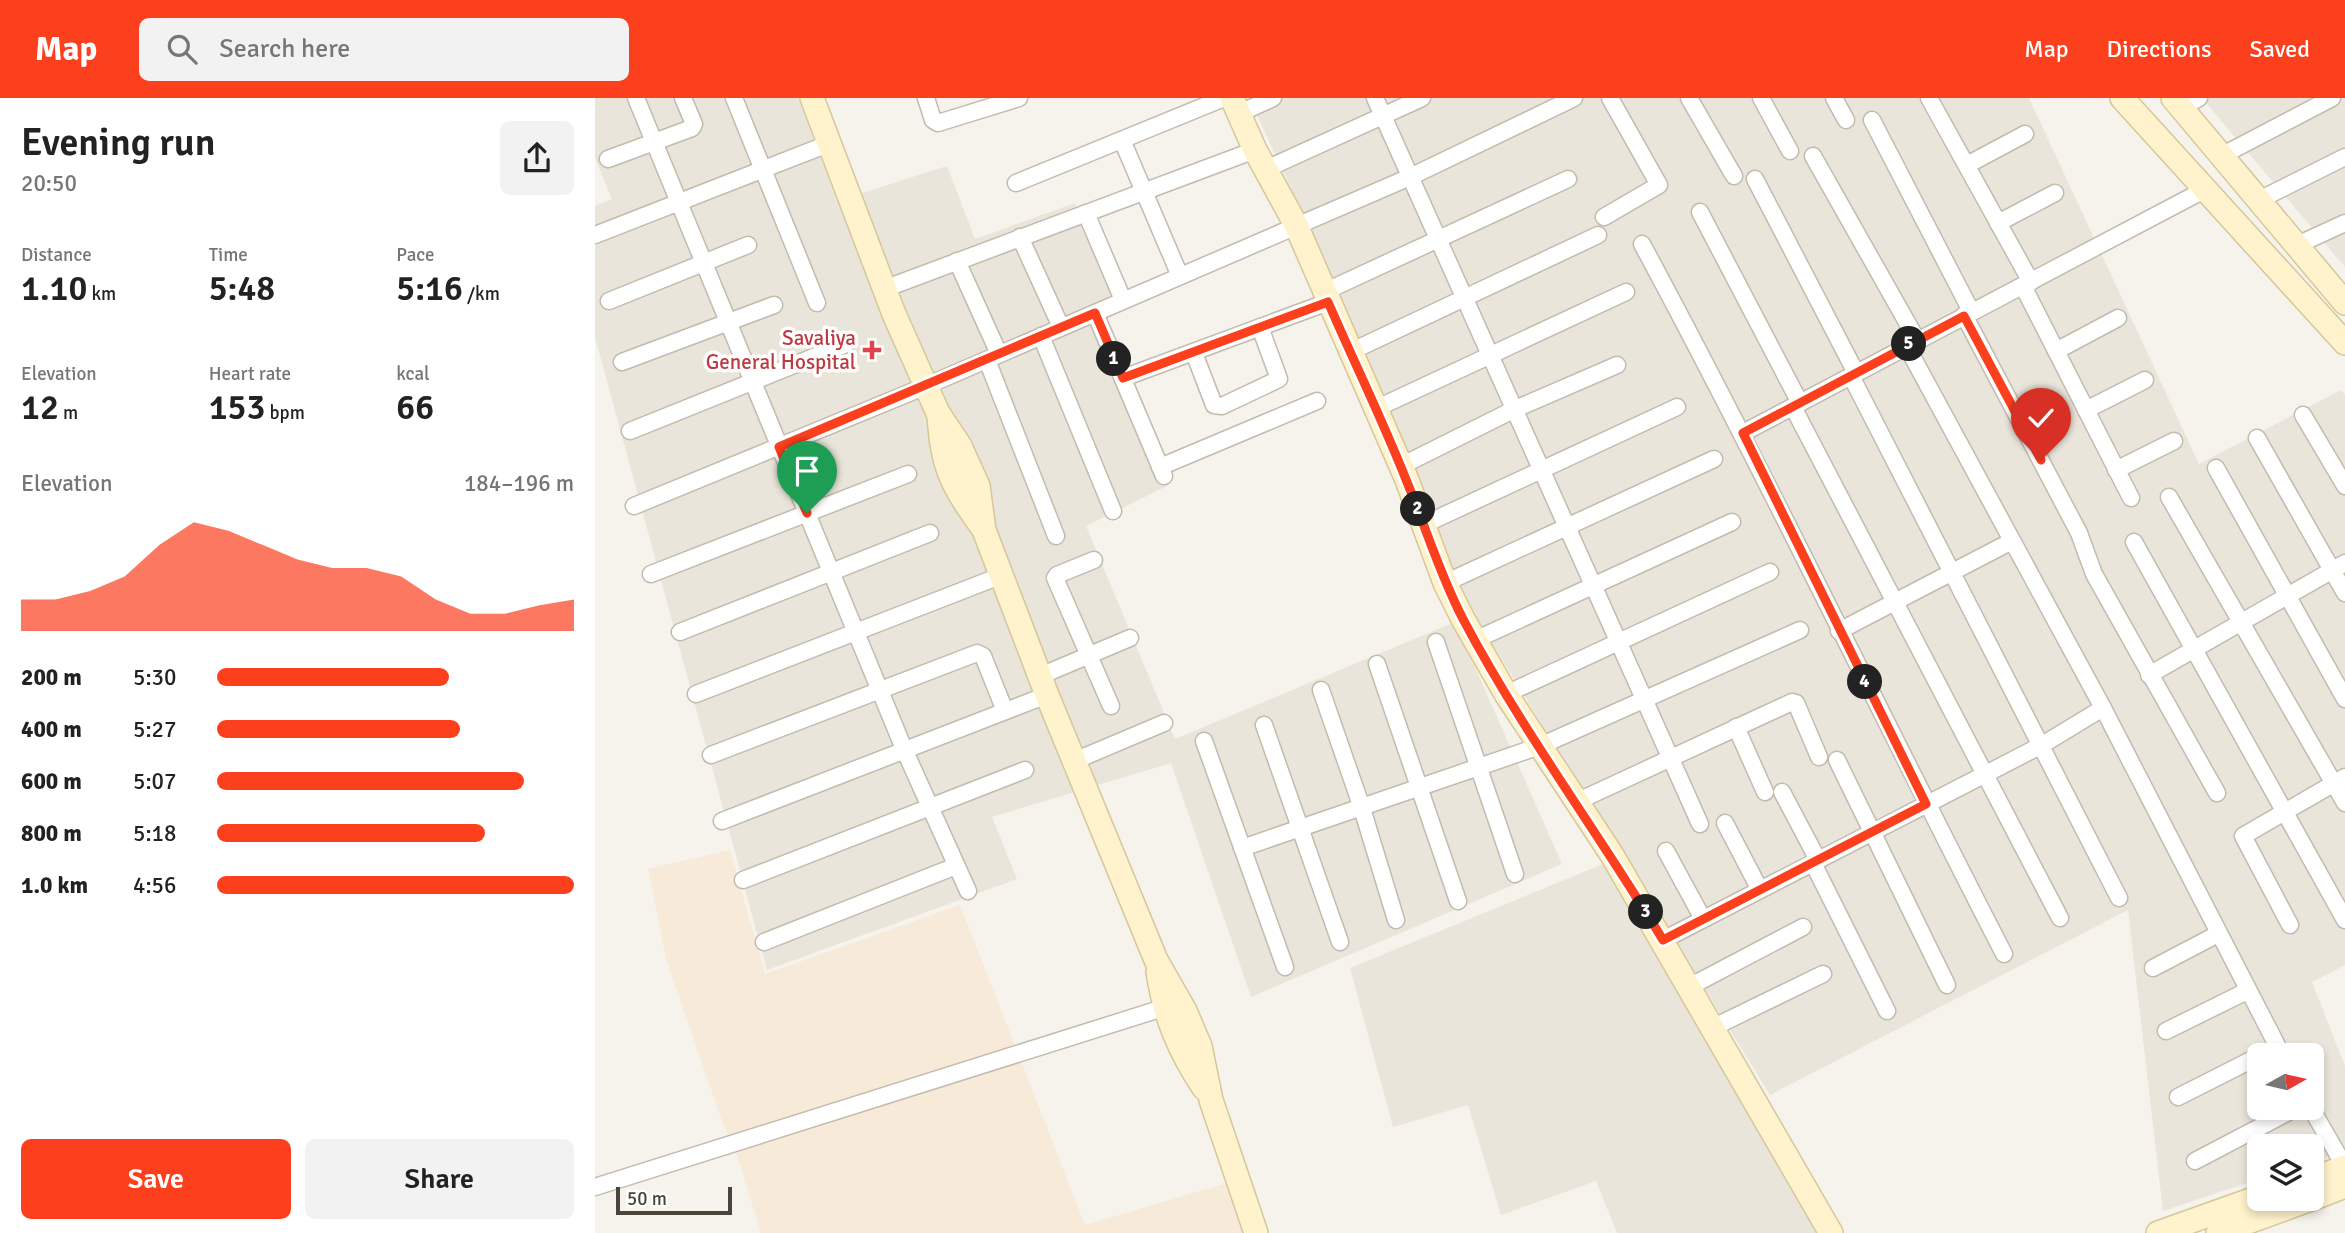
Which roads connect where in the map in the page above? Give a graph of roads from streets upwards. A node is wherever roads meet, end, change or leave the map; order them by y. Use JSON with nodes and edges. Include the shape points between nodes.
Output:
{"nodes":[{"id":1,"x":636,"y":98,"type":"edge"},
{"id":2,"x":683,"y":98,"type":"edge"},
{"id":3,"x":734,"y":98,"type":"edge"},
{"id":4,"x":812,"y":98,"type":"edge"},
{"id":5,"x":926,"y":98,"type":"edge"},
{"id":6,"x":1019,"y":98,"type":"edge"},
{"id":7,"x":1273,"y":98,"type":"edge"},
{"id":8,"x":1375,"y":98,"type":"edge"},
{"id":9,"x":1422,"y":98,"type":"edge"},
{"id":10,"x":1574,"y":98,"type":"edge"},
{"id":11,"x":1610,"y":98,"type":"edge"},
{"id":12,"x":1689,"y":98,"type":"edge"},
{"id":13,"x":1761,"y":98,"type":"edge"},
{"id":14,"x":1834,"y":98,"type":"edge"},
{"id":15,"x":1929,"y":98,"type":"edge"},
{"id":16,"x":2122,"y":98,"type":"edge"},
{"id":17,"x":2332,"y":98,"type":"edge"},
{"id":18,"x":2184,"y":101,"type":"edge"},
{"id":19,"x":1557,"y":102,"type":"edge"},
{"id":20,"x":1232,"y":103,"type":"edge"},
{"id":21,"x":1383,"y":116,"type":"junction"},
{"id":22,"x":1846,"y":120,"type":"dead end"},
{"id":23,"x":1872,"y":120,"type":"dead end"},
{"id":24,"x":2025,"y":134,"type":"dead end"},
{"id":25,"x":1122,"y":140,"type":"junction"},
{"id":26,"x":655,"y":143,"type":"junction"},
{"id":27,"x":828,"y":144,"type":"junction"},
{"id":28,"x":1790,"y":150,"type":"dead end"},
{"id":29,"x":1813,"y":156,"type":"dead end"},
{"id":30,"x":2221,"y":156,"type":"junction"},
{"id":31,"x":2345,"y":157,"type":"edge"},
{"id":32,"x":608,"y":159,"type":"dead end"},
{"id":33,"x":1260,"y":160,"type":"junction"},
{"id":34,"x":1967,"y":165,"type":"junction"},
{"id":35,"x":761,"y":171,"type":"junction"},
{"id":36,"x":1734,"y":176,"type":"dead end"},
{"id":37,"x":1410,"y":177,"type":"junction"},
{"id":38,"x":1568,"y":179,"type":"dead end"},
{"id":39,"x":1755,"y":179,"type":"dead end"},
{"id":40,"x":1016,"y":183,"type":"dead end"},
{"id":41,"x":2204,"y":190,"type":"junction"},
{"id":42,"x":1146,"y":191,"type":"junction"},
{"id":43,"x":2055,"y":193,"type":"dead end"},
{"id":44,"x":2259,"y":200,"type":"junction"},
{"id":45,"x":679,"y":204,"type":"junction"},
{"id":46,"x":1700,"y":212,"type":"dead end"},
{"id":47,"x":1086,"y":213,"type":"junction"},
{"id":48,"x":1604,"y":217,"type":"dead end"},
{"id":49,"x":1998,"y":223,"type":"junction"},
{"id":50,"x":2345,"y":223,"type":"edge"},
{"id":51,"x":1296,"y":225,"type":"junction"},
{"id":52,"x":595,"y":235,"type":"edge"},
{"id":53,"x":1598,"y":235,"type":"dead end"},
{"id":54,"x":1020,"y":237,"type":"junction"},
{"id":55,"x":1438,"y":239,"type":"junction"},
{"id":56,"x":1642,"y":244,"type":"dead end"},
{"id":57,"x":748,"y":245,"type":"dead end"},
{"id":58,"x":2295,"y":246,"type":"junction"},
{"id":59,"x":957,"y":261,"type":"junction"},
{"id":60,"x":703,"y":265,"type":"junction"},
{"id":61,"x":1180,"y":275,"type":"junction"},
{"id":62,"x":2027,"y":284,"type":"junction"},
{"id":63,"x":884,"y":289,"type":"junction"},
{"id":64,"x":1626,"y":292,"type":"dead end"},
{"id":65,"x":2342,"y":295,"type":"edge"},
{"id":66,"x":1326,"y":297,"type":"junction"},
{"id":67,"x":1464,"y":297,"type":"junction"},
{"id":68,"x":1123,"y":300,"type":"junction"},
{"id":69,"x":609,"y":301,"type":"dead end"},
{"id":70,"x":817,"y":303,"type":"dead end"},
{"id":71,"x":773,"y":304,"type":"dead end"},
{"id":72,"x":1095,"y":313,"type":"junction"},
{"id":73,"x":1968,"y":313,"type":"junction"},
{"id":74,"x":2118,"y":318,"type":"dead end"},
{"id":75,"x":727,"y":323,"type":"junction"},
{"id":76,"x":1061,"y":327,"type":"junction"},
{"id":77,"x":1260,"y":327,"type":"junction"},
{"id":78,"x":1041,"y":336,"type":"junction"},
{"id":79,"x":1911,"y":342,"type":"junction"},
{"id":80,"x":2345,"y":343,"type":"edge"},
{"id":81,"x":846,"y":344,"type":"dead end"},
{"id":82,"x":2056,"y":351,"type":"junction"},
{"id":83,"x":1194,"y":352,"type":"junction"},
{"id":84,"x":1350,"y":352,"type":"junction"},
{"id":85,"x":1489,"y":353,"type":"junction"},
{"id":86,"x":993,"y":357,"type":"junction"},
{"id":87,"x":622,"y":362,"type":"dead end"},
{"id":88,"x":1617,"y":365,"type":"dead end"},
{"id":89,"x":1853,"y":374,"type":"junction"},
{"id":90,"x":1123,"y":378,"type":"junction"},
{"id":91,"x":2145,"y":380,"type":"dead end"},
{"id":92,"x":751,"y":382,"type":"junction"},
{"id":93,"x":926,"y":386,"type":"junction"},
{"id":94,"x":1317,"y":401,"type":"dead end"},
{"id":95,"x":1797,"y":405,"type":"junction"},
{"id":96,"x":1677,"y":407,"type":"dead end"},
{"id":97,"x":1375,"y":409,"type":"junction"},
{"id":98,"x":1513,"y":410,"type":"junction"},
{"id":99,"x":2086,"y":410,"type":"junction"},
{"id":100,"x":2303,"y":415,"type":"dead end"},
{"id":101,"x":630,"y":430,"type":"dead end"},
{"id":102,"x":1743,"y":433,"type":"junction"},
{"id":103,"x":2257,"y":438,"type":"dead end"},
{"id":104,"x":2174,"y":441,"type":"dead end"},
{"id":105,"x":779,"y":447,"type":"junction"},
{"id":106,"x":1714,"y":459,"type":"dead end"},
{"id":107,"x":1401,"y":466,"type":"junction"},
{"id":108,"x":2216,"y":468,"type":"dead end"},
{"id":109,"x":1541,"y":470,"type":"junction"},
{"id":110,"x":2116,"y":470,"type":"junction"},
{"id":111,"x":908,"y":474,"type":"dead end"},
{"id":112,"x":2345,"y":486,"type":"edge"},
{"id":113,"x":2169,"y":497,"type":"dead end"},
{"id":114,"x":2131,"y":498,"type":"dead end"},
{"id":115,"x":634,"y":506,"type":"dead end"},
{"id":116,"x":1113,"y":511,"type":"dead end"},
{"id":117,"x":807,"y":513,"type":"junction"},
{"id":118,"x":1732,"y":522,"type":"dead end"},
{"id":119,"x":1423,"y":525,"type":"junction"},
{"id":120,"x":1567,"y":526,"type":"junction"},
{"id":121,"x":930,"y":533,"type":"dead end"},
{"id":122,"x":1056,"y":536,"type":"dead end"},
{"id":123,"x":2012,"y":541,"type":"junction"},
{"id":124,"x":2134,"y":542,"type":"dead end"},
{"id":125,"x":1094,"y":560,"type":"dead end"},
{"id":126,"x":2339,"y":567,"type":"edge"},
{"id":127,"x":831,"y":572,"type":"junction"},
{"id":128,"x":1770,"y":572,"type":"dead end"},
{"id":129,"x":1951,"y":572,"type":"junction"},
{"id":130,"x":651,"y":574,"type":"dead end"},
{"id":131,"x":1000,"y":576,"type":"junction"},
{"id":132,"x":1445,"y":583,"type":"junction"},
{"id":133,"x":1594,"y":583,"type":"junction"},
{"id":134,"x":2345,"y":593,"type":"edge"},
{"id":135,"x":2286,"y":596,"type":"junction"},
{"id":136,"x":1893,"y":601,"type":"junction"},
{"id":137,"x":2239,"y":622,"type":"junction"},
{"id":138,"x":1800,"y":630,"type":"dead end"},
{"id":139,"x":1839,"y":631,"type":"junction"},
{"id":140,"x":680,"y":632,"type":"dead end"},
{"id":141,"x":856,"y":632,"type":"junction"},
{"id":142,"x":1130,"y":638,"type":"dead end"},
{"id":143,"x":1475,"y":640,"type":"junction"},
{"id":144,"x":1436,"y":642,"type":"dead end"},
{"id":145,"x":1619,"y":642,"type":"junction"},
{"id":146,"x":2193,"y":650,"type":"junction"},
{"id":147,"x":1088,"y":656,"type":"junction"},
{"id":148,"x":1377,"y":664,"type":"dead end"},
{"id":149,"x":2149,"y":675,"type":"junction"},
{"id":150,"x":1044,"y":686,"type":"junction"},
{"id":151,"x":880,"y":690,"type":"junction"},
{"id":152,"x":1321,"y":690,"type":"dead end"},
{"id":153,"x":697,"y":694,"type":"dead end"},
{"id":154,"x":1506,"y":694,"type":"junction"},
{"id":155,"x":2345,"y":699,"type":"edge"},
{"id":156,"x":1644,"y":700,"type":"junction"},
{"id":157,"x":1111,"y":706,"type":"dead end"},
{"id":158,"x":2103,"y":708,"type":"junction"},
{"id":159,"x":1005,"y":711,"type":"junction"},
{"id":160,"x":1164,"y":723,"type":"dead end"},
{"id":161,"x":1265,"y":725,"type":"dead end"},
{"id":162,"x":1736,"y":727,"type":"junction"},
{"id":163,"x":1204,"y":741,"type":"dead end"},
{"id":164,"x":2042,"y":745,"type":"junction"},
{"id":165,"x":1540,"y":746,"type":"junction"},
{"id":166,"x":904,"y":749,"type":"junction"},
{"id":167,"x":711,"y":755,"type":"dead end"},
{"id":168,"x":1670,"y":757,"type":"junction"},
{"id":169,"x":1819,"y":757,"type":"dead end"},
{"id":170,"x":1837,"y":760,"type":"dead end"},
{"id":171,"x":1074,"y":761,"type":"junction"},
{"id":172,"x":1478,"y":766,"type":"junction"},
{"id":173,"x":1024,"y":770,"type":"dead end"},
{"id":174,"x":1983,"y":774,"type":"junction"},
{"id":175,"x":2339,"y":780,"type":"edge"},
{"id":176,"x":1417,"y":786,"type":"junction"},
{"id":177,"x":2217,"y":793,"type":"dead end"},
{"id":178,"x":1576,"y":802,"type":"junction"},
{"id":179,"x":2345,"y":803,"type":"edge"},
{"id":180,"x":1926,"y":804,"type":"junction"},
{"id":181,"x":1361,"y":806,"type":"junction"},
{"id":182,"x":930,"y":808,"type":"junction"},
{"id":183,"x":2287,"y":811,"type":"junction"},
{"id":184,"x":722,"y":821,"type":"dead end"},
{"id":185,"x":1725,"y":823,"type":"dead end"},
{"id":186,"x":1700,"y":824,"type":"dead end"},
{"id":187,"x":1300,"y":827,"type":"junction"},
{"id":188,"x":1872,"y":833,"type":"junction"},
{"id":189,"x":1242,"y":848,"type":"junction"},
{"id":190,"x":1666,"y":851,"type":"dead end"},
{"id":191,"x":1816,"y":862,"type":"junction"},
{"id":192,"x":957,"y":866,"type":"junction"},
{"id":193,"x":1515,"y":874,"type":"dead end"},
{"id":194,"x":743,"y":880,"type":"dead end"},
{"id":195,"x":1760,"y":890,"type":"junction"},
{"id":196,"x":968,"y":891,"type":"dead end"},
{"id":197,"x":2119,"y":898,"type":"dead end"},
{"id":198,"x":1458,"y":901,"type":"dead end"},
{"id":199,"x":2060,"y":918,"type":"dead end"},
{"id":200,"x":1703,"y":919,"type":"junction"},
{"id":201,"x":1396,"y":920,"type":"dead end"},
{"id":202,"x":2345,"y":920,"type":"edge"},
{"id":203,"x":2290,"y":925,"type":"dead end"},
{"id":204,"x":1803,"y":927,"type":"dead end"},
{"id":205,"x":2218,"y":934,"type":"junction"},
{"id":206,"x":1663,"y":940,"type":"junction"},
{"id":207,"x":764,"y":942,"type":"dead end"},
{"id":208,"x":1341,"y":942,"type":"dead end"},
{"id":209,"x":2004,"y":954,"type":"dead end"},
{"id":210,"x":1156,"y":960,"type":"junction"},
{"id":211,"x":1285,"y":967,"type":"dead end"},
{"id":212,"x":2153,"y":968,"type":"dead end"},
{"id":213,"x":1823,"y":974,"type":"dead end"},
{"id":214,"x":1947,"y":985,"type":"dead end"},
{"id":215,"x":1689,"y":987,"type":"junction"},
{"id":216,"x":2247,"y":990,"type":"junction"},
{"id":217,"x":1163,"y":1008,"type":"junction"},
{"id":218,"x":1887,"y":1011,"type":"dead end"},
{"id":219,"x":1712,"y":1028,"type":"junction"},
{"id":220,"x":2166,"y":1031,"type":"dead end"},
{"id":221,"x":2275,"y":1043,"type":"edge"},
{"id":222,"x":2247,"y":1062,"type":"edge"},
{"id":223,"x":2178,"y":1097,"type":"dead end"},
{"id":224,"x":1211,"y":1100,"type":"junction"},
{"id":225,"x":2273,"y":1120,"type":"edge"},
{"id":226,"x":2318,"y":1120,"type":"edge"},
{"id":227,"x":2195,"y":1161,"type":"dead end"},
{"id":228,"x":2345,"y":1167,"type":"edge"},
{"id":229,"x":2324,"y":1175,"type":"edge"},
{"id":230,"x":2345,"y":1186,"type":"edge"},
{"id":231,"x":595,"y":1187,"type":"edge"},
{"id":232,"x":2324,"y":1194,"type":"edge"},
{"id":233,"x":2247,"y":1201,"type":"edge"},
{"id":234,"x":2278,"y":1211,"type":"edge"},
{"id":235,"x":1256,"y":1233,"type":"edge"},
{"id":236,"x":1831,"y":1233,"type":"edge"},
{"id":237,"x":2158,"y":1233,"type":"edge"},
{"id":238,"x":2218,"y":1233,"type":"edge"}],
"edges":[{"from":1,"to":26,"type":"street"},
{"from":2,"to":26,"type":"street","via":[[694,127]]},
{"from":3,"to":35,"type":"street"},
{"from":4,"to":27,"type":"street"},
{"from":5,"to":6,"type":"street","via":[[938,123]]},
{"from":7,"to":20,"type":"street"},
{"from":8,"to":21,"type":"street"},
{"from":9,"to":21,"type":"street"},
{"from":10,"to":19,"type":"street"},
{"from":11,"to":48,"type":"street","via":[[1659,185]]},
{"from":12,"to":36,"type":"street"},
{"from":13,"to":28,"type":"street"},
{"from":14,"to":22,"type":"street"},
{"from":15,"to":34,"type":"street"},
{"from":16,"to":41,"type":"street"},
{"from":17,"to":30,"type":"street"},
{"from":18,"to":30,"type":"street"},
{"from":19,"to":37,"type":"street"},
{"from":20,"to":25,"type":"street"},
{"from":20,"to":33,"type":"street"},
{"from":21,"to":33,"type":"street"},
{"from":21,"to":37,"type":"street"},
{"from":23,"to":73,"type":"street"},
{"from":24,"to":34,"type":"street"},
{"from":25,"to":40,"type":"street"},
{"from":25,"to":42,"type":"street"},
{"from":26,"to":32,"type":"street"},
{"from":26,"to":45,"type":"street"},
{"from":27,"to":35,"type":"street"},
{"from":27,"to":63,"type":"street"},
{"from":29,"to":79,"type":"street"},
{"from":30,"to":44,"type":"street"},
{"from":31,"to":44,"type":"street"},
{"from":33,"to":42,"type":"street"},
{"from":33,"to":51,"type":"street"},
{"from":34,"to":49,"type":"street"},
{"from":35,"to":45,"type":"street"},
{"from":35,"to":70,"type":"street"},
{"from":37,"to":51,"type":"street"},
{"from":37,"to":55,"type":"street"},
{"from":38,"to":55,"type":"street"},
{"from":39,"to":89,"type":"street"},
{"from":41,"to":62,"type":"street"},
{"from":41,"to":80,"type":"street"},
{"from":42,"to":47,"type":"street"},
{"from":42,"to":61,"type":"street"},
{"from":43,"to":49,"type":"street"},
{"from":44,"to":58,"type":"street"},
{"from":45,"to":52,"type":"street"},
{"from":45,"to":60,"type":"street"},
{"from":46,"to":95,"type":"street"},
{"from":47,"to":54,"type":"street"},
{"from":47,"to":68,"type":"street"},
{"from":49,"to":62,"type":"street"},
{"from":50,"to":58,"type":"street"},
{"from":51,"to":61,"type":"street"},
{"from":51,"to":66,"type":"street"},
{"from":53,"to":67,"type":"street"},
{"from":54,"to":59,"type":"street"},
{"from":54,"to":76,"type":"street"},
{"from":55,"to":66,"type":"street"},
{"from":55,"to":67,"type":"street"},
{"from":56,"to":102,"type":"street"},
{"from":57,"to":60,"type":"street"},
{"from":58,"to":65,"type":"street"},
{"from":59,"to":63,"type":"street"},
{"from":59,"to":86,"type":"street"},
{"from":60,"to":69,"type":"street"},
{"from":60,"to":75,"type":"street"},
{"from":61,"to":68,"type":"street"},
{"from":62,"to":73,"type":"street"},
{"from":62,"to":82,"type":"street"},
{"from":63,"to":93,"type":"street"},
{"from":64,"to":85,"type":"street"},
{"from":66,"to":77,"type":"street"},
{"from":66,"to":84,"type":"street"},
{"from":67,"to":84,"type":"street"},
{"from":67,"to":85,"type":"street"},
{"from":68,"to":72,"type":"street"},
{"from":71,"to":75,"type":"street"},
{"from":72,"to":76,"type":"street"},
{"from":72,"to":90,"type":"street"},
{"from":73,"to":79,"type":"street"},
{"from":73,"to":149,"type":"street","via":[[2079,533],[2094,574]]},
{"from":74,"to":82,"type":"street"},
{"from":75,"to":87,"type":"street"},
{"from":75,"to":92,"type":"street"},
{"from":76,"to":78,"type":"street"},
{"from":77,"to":83,"type":"street"},
{"from":77,"to":83,"type":"street","via":[[1279,379],[1222,406],[1214,405]]},
{"from":78,"to":86,"type":"street"},
{"from":78,"to":116,"type":"street"},
{"from":79,"to":89,"type":"street"},
{"from":79,"to":123,"type":"street"},
{"from":81,"to":92,"type":"street"},
{"from":82,"to":99,"type":"street"},
{"from":83,"to":90,"type":"street"},
{"from":84,"to":97,"type":"street"},
{"from":85,"to":97,"type":"street"},
{"from":85,"to":98,"type":"street"},
{"from":86,"to":93,"type":"street"},
{"from":86,"to":122,"type":"street"},
{"from":88,"to":98,"type":"street"},
{"from":89,"to":95,"type":"street"},
{"from":89,"to":129,"type":"street"},
{"from":90,"to":94,"type":"street","via":[[1162,472]]},
{"from":91,"to":99,"type":"street"},
{"from":92,"to":101,"type":"street"},
{"from":92,"to":105,"type":"street"},
{"from":93,"to":105,"type":"street"},
{"from":93,"to":131,"type":"street","via":[[938,413],[941,453],[956,490],[984,530]]},
{"from":95,"to":102,"type":"street"},
{"from":95,"to":136,"type":"street"},
{"from":96,"to":109,"type":"street"},
{"from":97,"to":107,"type":"street"},
{"from":98,"to":107,"type":"street"},
{"from":98,"to":109,"type":"street"},
{"from":99,"to":110,"type":"street"},
{"from":100,"to":112,"type":"street"},
{"from":102,"to":139,"type":"street"},
{"from":103,"to":126,"type":"street"},
{"from":104,"to":110,"type":"street"},
{"from":105,"to":115,"type":"street"},
{"from":105,"to":117,"type":"street"},
{"from":106,"to":120,"type":"street"},
{"from":107,"to":119,"type":"street"},
{"from":108,"to":135,"type":"street"},
{"from":109,"to":119,"type":"street"},
{"from":109,"to":120,"type":"street"},
{"from":110,"to":114,"type":"street"},
{"from":111,"to":117,"type":"street"},
{"from":113,"to":137,"type":"street"},
{"from":117,"to":127,"type":"street"},
{"from":117,"to":130,"type":"street"},
{"from":118,"to":133,"type":"street"},
{"from":119,"to":132,"type":"street"},
{"from":120,"to":132,"type":"street"},
{"from":120,"to":133,"type":"street"},
{"from":121,"to":127,"type":"street"},
{"from":123,"to":129,"type":"street"},
{"from":123,"to":158,"type":"street"},
{"from":124,"to":146,"type":"street"},
{"from":125,"to":147,"type":"street","via":[[1055,578]]},
{"from":126,"to":134,"type":"street"},
{"from":126,"to":135,"type":"street"},
{"from":127,"to":140,"type":"street"},
{"from":127,"to":141,"type":"street"},
{"from":128,"to":145,"type":"street"},
{"from":129,"to":136,"type":"street"},
{"from":129,"to":164,"type":"street"},
{"from":131,"to":141,"type":"street"},
{"from":131,"to":150,"type":"street"},
{"from":132,"to":143,"type":"street"},
{"from":133,"to":143,"type":"street"},
{"from":133,"to":145,"type":"street"},
{"from":135,"to":137,"type":"street"},
{"from":135,"to":155,"type":"street"},
{"from":136,"to":139,"type":"street"},
{"from":136,"to":174,"type":"street"},
{"from":137,"to":146,"type":"street"},
{"from":137,"to":175,"type":"street"},
{"from":138,"to":156,"type":"street"},
{"from":139,"to":180,"type":"street"},
{"from":141,"to":151,"type":"street"},
{"from":141,"to":153,"type":"street"},
{"from":142,"to":147,"type":"street"},
{"from":143,"to":154,"type":"street"},
{"from":144,"to":172,"type":"street"},
{"from":145,"to":154,"type":"street"},
{"from":145,"to":156,"type":"street"},
{"from":146,"to":149,"type":"street"},
{"from":146,"to":183,"type":"street"},
{"from":147,"to":150,"type":"street"},
{"from":147,"to":157,"type":"street"},
{"from":148,"to":176,"type":"street"},
{"from":149,"to":177,"type":"street"},
{"from":150,"to":159,"type":"street"},
{"from":150,"to":171,"type":"street"},
{"from":151,"to":159,"type":"street","via":[[977,653],[983,656]]},
{"from":151,"to":166,"type":"street"},
{"from":151,"to":167,"type":"street"},
{"from":152,"to":181,"type":"street"},
{"from":154,"to":165,"type":"street"},
{"from":156,"to":165,"type":"street"},
{"from":156,"to":168,"type":"street"},
{"from":158,"to":164,"type":"street"},
{"from":158,"to":205,"type":"street"},
{"from":159,"to":166,"type":"street"},
{"from":160,"to":171,"type":"street"},
{"from":161,"to":187,"type":"street"},
{"from":162,"to":168,"type":"street"},
{"from":162,"to":169,"type":"street","via":[[1795,702]]},
{"from":162,"to":191,"type":"street"},
{"from":163,"to":189,"type":"street"},
{"from":164,"to":174,"type":"street"},
{"from":164,"to":197,"type":"street"},
{"from":165,"to":172,"type":"street"},
{"from":165,"to":178,"type":"street"},
{"from":166,"to":182,"type":"street"},
{"from":166,"to":184,"type":"street"},
{"from":168,"to":178,"type":"street"},
{"from":168,"to":186,"type":"street"},
{"from":170,"to":188,"type":"street"},
{"from":171,"to":210,"type":"street"},
{"from":172,"to":176,"type":"street"},
{"from":172,"to":193,"type":"street"},
{"from":173,"to":182,"type":"street"},
{"from":174,"to":180,"type":"street"},
{"from":174,"to":199,"type":"street"},
{"from":175,"to":179,"type":"street"},
{"from":175,"to":183,"type":"street"},
{"from":176,"to":181,"type":"street"},
{"from":176,"to":198,"type":"street"},
{"from":178,"to":206,"type":"street"},
{"from":180,"to":188,"type":"street"},
{"from":180,"to":209,"type":"street"},
{"from":181,"to":187,"type":"street"},
{"from":181,"to":201,"type":"street"},
{"from":182,"to":192,"type":"street"},
{"from":182,"to":194,"type":"street"},
{"from":183,"to":202,"type":"street"},
{"from":183,"to":203,"type":"street","via":[[2245,833],[2243,839]]},
{"from":185,"to":195,"type":"street"},
{"from":187,"to":189,"type":"street"},
{"from":187,"to":208,"type":"street"},
{"from":188,"to":191,"type":"street"},
{"from":188,"to":214,"type":"street"},
{"from":189,"to":211,"type":"street"},
{"from":190,"to":200,"type":"street"},
{"from":191,"to":195,"type":"street"},
{"from":191,"to":218,"type":"street"},
{"from":192,"to":196,"type":"street"},
{"from":192,"to":207,"type":"street"},
{"from":195,"to":200,"type":"street"},
{"from":200,"to":206,"type":"street"},
{"from":204,"to":215,"type":"street"},
{"from":205,"to":212,"type":"street"},
{"from":205,"to":216,"type":"street"},
{"from":206,"to":215,"type":"street"},
{"from":210,"to":217,"type":"street"},
{"from":210,"to":224,"type":"street","via":[[1200,1046]]},
{"from":213,"to":219,"type":"street"},
{"from":215,"to":219,"type":"street"},
{"from":216,"to":220,"type":"street"},
{"from":216,"to":221,"type":"street"},
{"from":217,"to":224,"type":"street","via":[[1182,1055]]},
{"from":217,"to":231,"type":"street"},
{"from":219,"to":236,"type":"street"},
{"from":222,"to":223,"type":"street"},
{"from":224,"to":235,"type":"street"},
{"from":225,"to":227,"type":"street"},
{"from":226,"to":228,"type":"street"},
{"from":228,"to":229,"type":"street"},
{"from":230,"to":232,"type":"street"},
{"from":233,"to":237,"type":"street"},
{"from":234,"to":238,"type":"street"}]}
